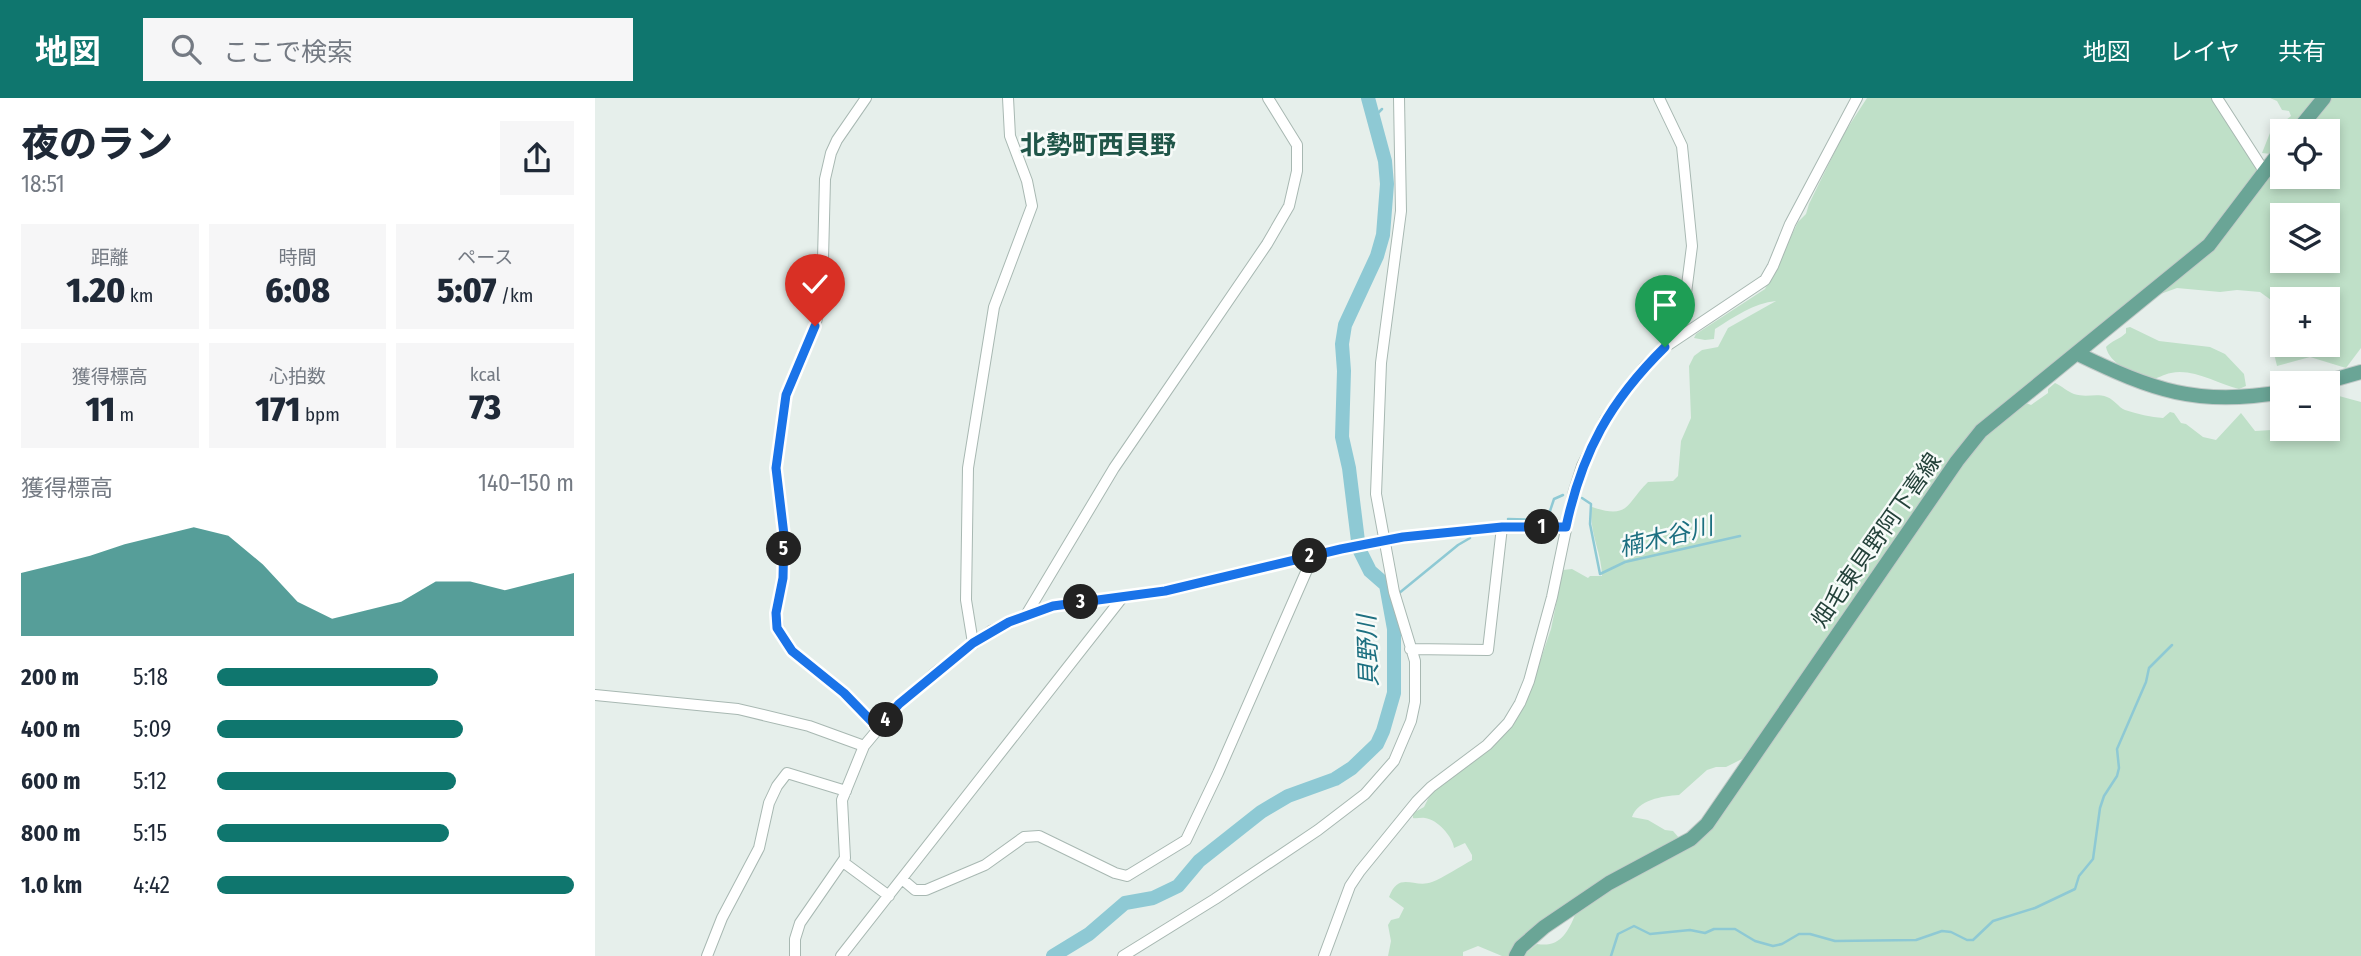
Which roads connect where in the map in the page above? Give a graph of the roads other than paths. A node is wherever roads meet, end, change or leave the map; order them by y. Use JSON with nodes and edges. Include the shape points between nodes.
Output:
{"nodes":[{"id":1,"x":866,"y":98,"type":"edge"},
{"id":2,"x":1008,"y":98,"type":"edge"},
{"id":3,"x":1268,"y":98,"type":"edge"},
{"id":4,"x":1399,"y":98,"type":"edge"},
{"id":5,"x":1659,"y":98,"type":"edge"},
{"id":6,"x":1857,"y":98,"type":"edge"},
{"id":7,"x":2217,"y":98,"type":"edge"},
{"id":8,"x":2324,"y":98,"type":"edge"},
{"id":9,"x":2307,"y":119,"type":"edge"},
{"id":10,"x":2270,"y":164,"type":"edge"},
{"id":11,"x":2264,"y":171,"type":"junction"},
{"id":12,"x":1665,"y":347,"type":"junction"},
{"id":13,"x":2078,"y":354,"type":"junction"},
{"id":14,"x":2361,"y":373,"type":"edge"},
{"id":15,"x":2340,"y":378,"type":"edge"},
{"id":16,"x":2270,"y":394,"type":"edge"},
{"id":17,"x":1502,"y":527,"type":"junction"},
{"id":18,"x":1566,"y":527,"type":"junction"},
{"id":19,"x":1384,"y":541,"type":"junction"},
{"id":20,"x":1310,"y":556,"type":"junction"},
{"id":21,"x":1122,"y":598,"type":"junction"},
{"id":22,"x":1025,"y":615,"type":"junction"},
{"id":23,"x":973,"y":643,"type":"junction"},
{"id":24,"x":1410,"y":649,"type":"junction"},
{"id":25,"x":595,"y":695,"type":"edge"},
{"id":26,"x":878,"y":728,"type":"junction"},
{"id":27,"x":864,"y":746,"type":"junction"},
{"id":28,"x":846,"y":791,"type":"junction"},
{"id":29,"x":843,"y":862,"type":"junction"},
{"id":30,"x":902,"y":879,"type":"junction"},
{"id":31,"x":889,"y":896,"type":"junction"},
{"id":32,"x":707,"y":956,"type":"edge"},
{"id":33,"x":795,"y":956,"type":"edge"},
{"id":34,"x":841,"y":956,"type":"edge"},
{"id":35,"x":1123,"y":956,"type":"edge"},
{"id":36,"x":1324,"y":956,"type":"edge"},
{"id":37,"x":1516,"y":956,"type":"edge"}],
"edges":[{"from":1,"to":26,"type":"street","via":[[831,153],[825,179],[822,299],[786,395],[776,468],[784,535],[776,613],[779,632],[792,651]]},
{"from":2,"to":23,"type":"street","via":[[1010,136],[1032,206],[994,306],[968,468],[966,600]]},
{"from":3,"to":22,"type":"street","via":[[1297,145],[1289,206],[1114,468]]},
{"from":4,"to":19,"type":"street","via":[[1401,219],[1385,322],[1376,494]]},
{"from":5,"to":12,"type":"street","via":[[1682,146],[1692,246],[1686,293]]},
{"from":6,"to":12,"type":"street","via":[[1765,280]]},
{"from":7,"to":11,"type":"street"},
{"from":8,"to":9,"type":"main road"},
{"from":10,"to":11,"type":"main road","name":"畑毛東貝野阿下喜線"},
{"from":11,"to":13,"type":"main road","name":"畑毛東貝野阿下喜線","via":[[2209,245]]},
{"from":12,"to":18,"type":"street","via":[[1606,418],[1582,466]]},
{"from":13,"to":16,"type":"main road","via":[[2158,389],[2243,397]]},
{"from":13,"to":37,"type":"main road","name":"畑毛東貝野阿下喜線","via":[[1982,431],[1957,461],[1707,824],[1691,839],[1609,883],[1544,927]]},
{"from":14,"to":15,"type":"main road"},
{"from":17,"to":18,"type":"street"},
{"from":17,"to":19,"type":"street"},
{"from":17,"to":24,"type":"street","via":[[1487,650]]},
{"from":18,"to":36,"type":"street","via":[[1552,597],[1520,703],[1487,745],[1417,801],[1360,871]]},
{"from":19,"to":20,"type":"street"},
{"from":19,"to":24,"type":"street"},
{"from":20,"to":21,"type":"street"},
{"from":20,"to":30,"type":"street","via":[[1186,841],[1127,876],[1039,836],[1024,837],[985,865],[926,890],[915,890]]},
{"from":21,"to":22,"type":"street","via":[[1053,606]]},
{"from":21,"to":30,"type":"street"},
{"from":22,"to":23,"type":"street"},
{"from":23,"to":26,"type":"street","via":[[899,704]]},
{"from":24,"to":35,"type":"street","via":[[1415,661],[1411,721],[1382,778],[1318,830]]},
{"from":25,"to":27,"type":"street","via":[[738,709],[809,726]]},
{"from":26,"to":27,"type":"street"},
{"from":27,"to":28,"type":"street"},
{"from":28,"to":29,"type":"street","via":[[842,800]]},
{"from":28,"to":32,"type":"street","via":[[787,773],[769,803],[759,848]]},
{"from":29,"to":31,"type":"street"},
{"from":29,"to":33,"type":"street","via":[[800,922]]},
{"from":30,"to":31,"type":"street"},
{"from":31,"to":34,"type":"street"}]}
